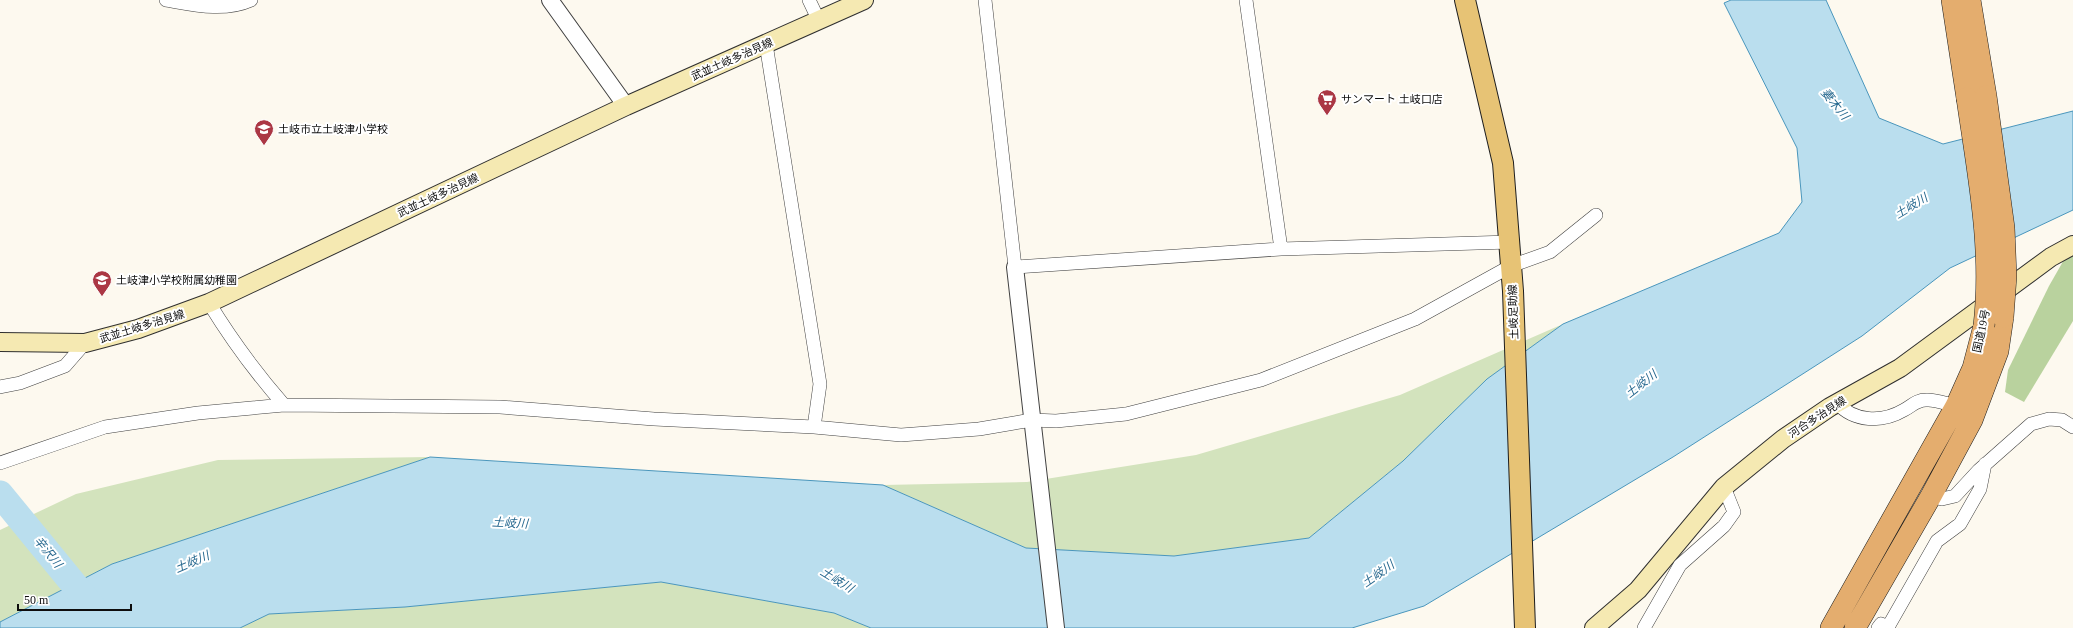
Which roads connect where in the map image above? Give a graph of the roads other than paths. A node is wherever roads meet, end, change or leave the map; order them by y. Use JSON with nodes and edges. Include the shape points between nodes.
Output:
{"nodes":[{"id":1,"x":166,"y":0,"type":"edge"},
{"id":2,"x":251,"y":0,"type":"edge"},
{"id":3,"x":550,"y":0,"type":"edge"},
{"id":4,"x":809,"y":0,"type":"edge"},
{"id":5,"x":864,"y":0,"type":"edge"},
{"id":6,"x":985,"y":0,"type":"edge"},
{"id":7,"x":1246,"y":0,"type":"edge"},
{"id":8,"x":1465,"y":0,"type":"edge"},
{"id":9,"x":1952,"y":0,"type":"edge"},
{"id":10,"x":1970,"y":0,"type":"edge"},
{"id":11,"x":819,"y":21,"type":"junction"},
{"id":12,"x":766,"y":44,"type":"junction"},
{"id":13,"x":1976,"y":97,"type":"junction"},
{"id":14,"x":626,"y":106,"type":"junction"},
{"id":15,"x":1596,"y":215,"type":"dead end"},
{"id":16,"x":1510,"y":242,"type":"junction"},
{"id":17,"x":2073,"y":245,"type":"edge"},
{"id":18,"x":1281,"y":249,"type":"junction"},
{"id":19,"x":1511,"y":266,"type":"junction"},
{"id":20,"x":1015,"y":267,"type":"junction"},
{"id":21,"x":209,"y":302,"type":"junction"},
{"id":22,"x":0,"y":342,"type":"edge"},
{"id":23,"x":85,"y":343,"type":"junction"},
{"id":24,"x":0,"y":387,"type":"edge"},
{"id":25,"x":1837,"y":403,"type":"junction"},
{"id":26,"x":284,"y":405,"type":"junction"},
{"id":27,"x":1956,"y":406,"type":"junction"},
{"id":28,"x":1033,"y":425,"type":"junction"},
{"id":29,"x":2073,"y":427,"type":"edge"},
{"id":30,"x":814,"y":428,"type":"junction"},
{"id":31,"x":0,"y":463,"type":"edge"},
{"id":32,"x":1985,"y":464,"type":"junction"},
{"id":33,"x":1724,"y":488,"type":"junction"},
{"id":34,"x":1931,"y":496,"type":"junction"},
{"id":35,"x":1056,"y":628,"type":"edge"},
{"id":36,"x":1525,"y":628,"type":"edge"},
{"id":37,"x":1594,"y":628,"type":"edge"},
{"id":38,"x":1644,"y":628,"type":"edge"},
{"id":39,"x":1831,"y":628,"type":"edge"},
{"id":40,"x":1855,"y":628,"type":"edge"},
{"id":41,"x":1885,"y":628,"type":"edge"}],
"edges":[{"from":1,"to":2,"type":"street","via":[[207,6],[237,6]]},
{"from":3,"to":14,"type":"street"},
{"from":4,"to":11,"type":"street"},
{"from":5,"to":11,"type":"main road","name":"武並土岐多治見線"},
{"from":6,"to":20,"type":"street"},
{"from":7,"to":18,"type":"street"},
{"from":8,"to":16,"type":"main road","name":"土岐足助線","via":[[1503,163]]},
{"from":9,"to":13,"type":"highway","name":"国道19号"},
{"from":10,"to":13,"type":"highway","name":"国道19号"},
{"from":11,"to":12,"type":"main road","name":"武並土岐多治見線"},
{"from":12,"to":14,"type":"main road","name":"武並土岐多治見線"},
{"from":12,"to":30,"type":"street","via":[[820,384]]},
{"from":13,"to":27,"type":"highway","name":"国道19号","bridge":true,"via":[[1988,291],[1984,326],[1973,368]]},
{"from":13,"to":34,"type":"highway","name":"国道19号","bridge":true,"via":[[2004,228],[2006,276],[2003,317],[1998,351],[1987,384],[1972,420]]},
{"from":14,"to":21,"type":"main road","name":"武並土岐多治見線"},
{"from":15,"to":19,"type":"street","via":[[1550,252]]},
{"from":16,"to":18,"type":"street"},
{"from":16,"to":19,"type":"main road","name":"土岐足助線"},
{"from":17,"to":25,"type":"main road","name":"河合多治見線","via":[[2051,257],[1900,368]]},
{"from":18,"to":20,"type":"street"},
{"from":19,"to":28,"type":"street","via":[[1415,319],[1261,380],[1126,414]]},
{"from":19,"to":36,"type":"main road","name":"土岐足助線"},
{"from":20,"to":28,"type":"street"},
{"from":21,"to":23,"type":"main road","name":"武並土岐多治見線","via":[[138,329]]},
{"from":21,"to":26,"type":"street","via":[[226,330]]},
{"from":22,"to":23,"type":"main road","name":"武並土岐多治見線"},
{"from":23,"to":24,"type":"street","via":[[65,366],[20,383]]},
{"from":25,"to":27,"type":"street","via":[[1844,412],[1870,420],[1890,416],[1914,402],[1926,400]]},
{"from":25,"to":33,"type":"main road","name":"河合多治見線","via":[[1783,439]]},
{"from":26,"to":30,"type":"street","via":[[500,407]]},
{"from":26,"to":31,"type":"street","via":[[198,413],[105,427]]},
{"from":27,"to":39,"type":"highway","name":"国道19号"},
{"from":28,"to":30,"type":"street","via":[[901,435]]},
{"from":28,"to":35,"type":"street"},
{"from":29,"to":32,"type":"street","via":[[2062,420],[2049,419],[2030,424]]},
{"from":32,"to":34,"type":"street","via":[[1956,496],[1942,499]]},
{"from":32,"to":41,"type":"street","via":[[1980,489],[1960,524],[1937,541]]},
{"from":33,"to":37,"type":"main road","name":"河合多治見線","via":[[1638,590]]},
{"from":33,"to":38,"type":"street","via":[[1734,512],[1724,526],[1680,565]]},
{"from":34,"to":40,"type":"highway","name":"国道19号"}]}
